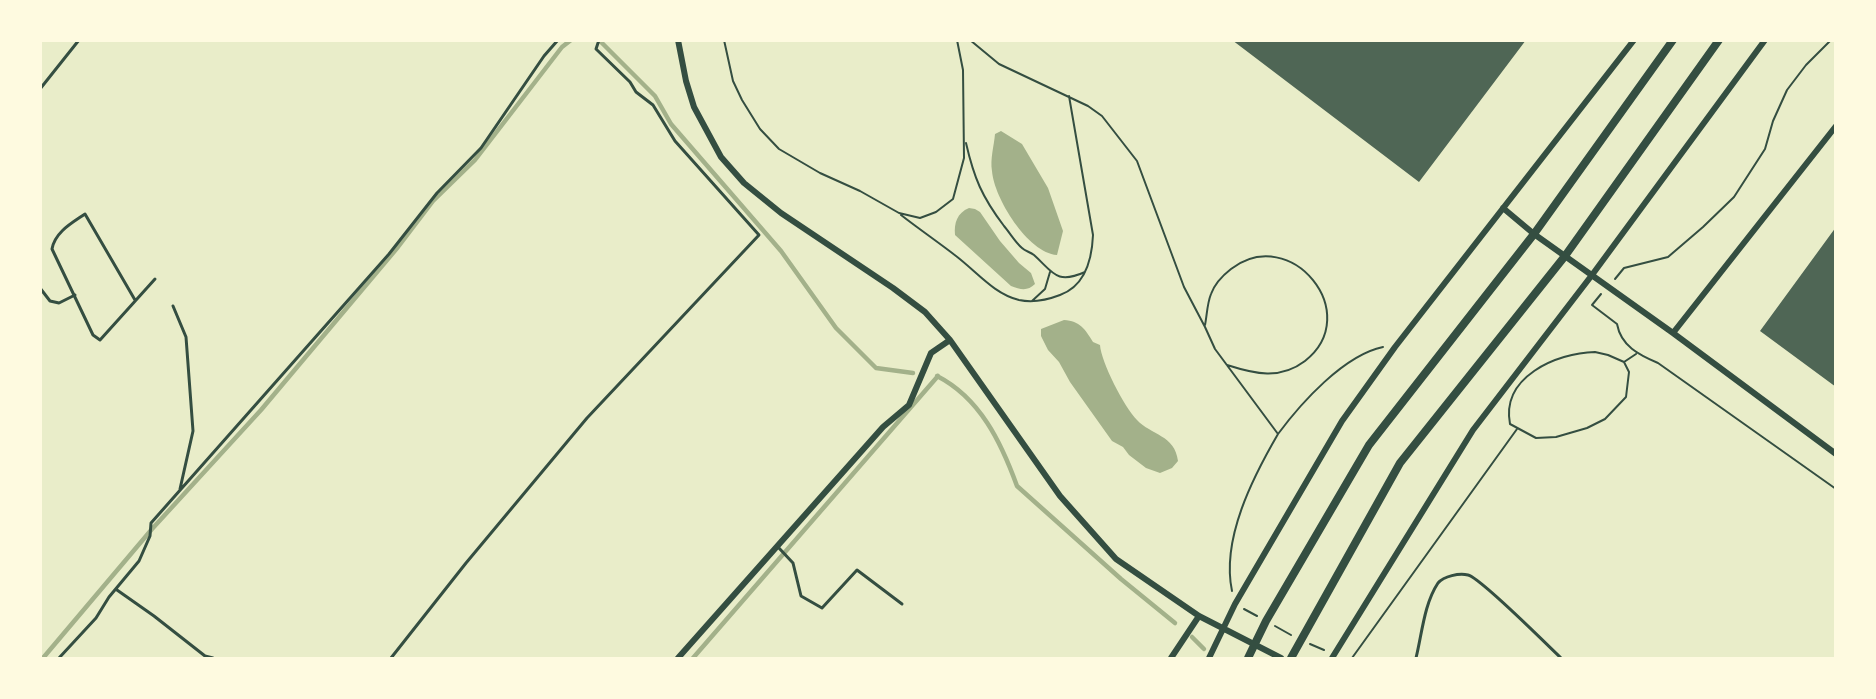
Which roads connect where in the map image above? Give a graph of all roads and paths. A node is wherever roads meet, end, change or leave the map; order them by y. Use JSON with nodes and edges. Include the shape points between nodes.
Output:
{"nodes":[{"id":1,"x":79,"y":40,"type":"edge"},
{"id":2,"x":558,"y":40,"type":"edge"},
{"id":3,"x":599,"y":40,"type":"edge"},
{"id":4,"x":678,"y":40,"type":"edge"},
{"id":5,"x":724,"y":40,"type":"edge"},
{"id":6,"x":957,"y":40,"type":"edge"},
{"id":7,"x":970,"y":40,"type":"edge"},
{"id":8,"x":1634,"y":40,"type":"edge"},
{"id":9,"x":1719,"y":40,"type":"edge"},
{"id":10,"x":1765,"y":40,"type":"edge"},
{"id":11,"x":1832,"y":40,"type":"edge"},
{"id":12,"x":1672,"y":42,"type":"edge"},
{"id":13,"x":40,"y":89,"type":"edge"},
{"id":14,"x":1069,"y":96,"type":"junction"},
{"id":15,"x":1836,"y":126,"type":"edge"},
{"id":16,"x":964,"y":138,"type":"junction"},
{"id":17,"x":1503,"y":208,"type":"junction"},
{"id":18,"x":899,"y":213,"type":"junction"},
{"id":19,"x":1534,"y":234,"type":"junction"},
{"id":20,"x":1565,"y":256,"type":"junction"},
{"id":21,"x":1050,"y":272,"type":"junction"},
{"id":22,"x":1085,"y":272,"type":"junction"},
{"id":23,"x":1592,"y":275,"type":"junction"},
{"id":24,"x":155,"y":279,"type":"dead end"},
{"id":25,"x":1611,"y":283,"type":"dead end"},
{"id":26,"x":40,"y":288,"type":"edge"},
{"id":27,"x":1605,"y":290,"type":"dead end"},
{"id":28,"x":75,"y":295,"type":"junction"},
{"id":29,"x":135,"y":300,"type":"junction"},
{"id":30,"x":1032,"y":301,"type":"junction"},
{"id":31,"x":173,"y":306,"type":"dead end"},
{"id":32,"x":1204,"y":327,"type":"junction"},
{"id":33,"x":1673,"y":333,"type":"junction"},
{"id":34,"x":950,"y":340,"type":"junction"},
{"id":35,"x":1395,"y":348,"type":"junction"},
{"id":36,"x":1636,"y":354,"type":"junction"},
{"id":37,"x":1624,"y":362,"type":"junction"},
{"id":38,"x":1227,"y":365,"type":"junction"},
{"id":39,"x":1517,"y":429,"type":"junction"},
{"id":40,"x":1278,"y":434,"type":"junction"},
{"id":41,"x":1836,"y":454,"type":"edge"},
{"id":42,"x":1836,"y":489,"type":"edge"},
{"id":43,"x":180,"y":491,"type":"junction"},
{"id":44,"x":778,"y":547,"type":"junction"},
{"id":45,"x":117,"y":590,"type":"junction"},
{"id":46,"x":902,"y":604,"type":"dead end"},
{"id":47,"x":1235,"y":604,"type":"junction"},
{"id":48,"x":1199,"y":616,"type":"junction"},
{"id":49,"x":1266,"y":621,"type":"junction"},
{"id":50,"x":1223,"y":629,"type":"junction"},
{"id":51,"x":1300,"y":640,"type":"junction"},
{"id":52,"x":1254,"y":644,"type":"junction"},
{"id":53,"x":1334,"y":656,"type":"edge"},
{"id":54,"x":59,"y":658,"type":"edge"},
{"id":55,"x":213,"y":658,"type":"edge"},
{"id":56,"x":391,"y":658,"type":"edge"},
{"id":57,"x":678,"y":658,"type":"edge"},
{"id":58,"x":1171,"y":658,"type":"edge"},
{"id":59,"x":1209,"y":658,"type":"edge"},
{"id":60,"x":1248,"y":658,"type":"edge"},
{"id":61,"x":1281,"y":658,"type":"edge"},
{"id":62,"x":1291,"y":658,"type":"edge"},
{"id":63,"x":1353,"y":658,"type":"edge"},
{"id":64,"x":1416,"y":658,"type":"edge"},
{"id":65,"x":1562,"y":658,"type":"edge"}],
"edges":[{"from":1,"to":13,"type":"lane"},
{"from":2,"to":43,"type":"lane","via":[[481,148],[437,193],[389,255]]},
{"from":3,"to":56,"type":"lane","via":[[596,49],[653,105],[675,141],[759,235],[587,418]]},
{"from":4,"to":34,"type":"street","via":[[694,107],[721,157],[744,183],[925,312]]},
{"from":5,"to":18,"type":"path","via":[[733,81],[742,100],[760,129],[779,149]]},
{"from":6,"to":16,"type":"path","via":[[963,70]]},
{"from":7,"to":14,"type":"path","via":[[999,64]]},
{"from":8,"to":17,"type":"street"},
{"from":9,"to":20,"type":"street"},
{"from":10,"to":23,"type":"street"},
{"from":11,"to":25,"type":"path","via":[[1787,90],[1765,149],[1734,197],[1668,257],[1624,268]]},
{"from":12,"to":19,"type":"street"},
{"from":14,"to":22,"type":"path","via":[[1093,235]]},
{"from":14,"to":32,"type":"path","via":[[1102,116],[1137,161],[1184,287]]},
{"from":15,"to":33,"type":"street"},
{"from":16,"to":18,"type":"path","via":[[964,158],[953,199],[928,216]]},
{"from":16,"to":21,"type":"path","via":[[981,192],[993,211],[1022,247]]},
{"from":17,"to":19,"type":"street"},
{"from":17,"to":35,"type":"street"},
{"from":18,"to":30,"type":"path","via":[[995,290],[1021,301]]},
{"from":19,"to":20,"type":"street"},
{"from":19,"to":49,"type":"street","via":[[1369,445]]},
{"from":20,"to":23,"type":"street"},
{"from":20,"to":51,"type":"street","via":[[1400,463]]},
{"from":21,"to":22,"type":"path","via":[[1072,278]]},
{"from":21,"to":30,"type":"path","via":[[1045,289]]},
{"from":22,"to":30,"type":"path","via":[[1064,293]]},
{"from":23,"to":33,"type":"street"},
{"from":23,"to":53,"type":"street","via":[[1473,430]]},
{"from":24,"to":29,"type":"lane"},
{"from":26,"to":28,"type":"lane","via":[[50,301],[59,303]]},
{"from":27,"to":36,"type":"path","via":[[1592,305],[1617,324],[1618,333]]},
{"from":28,"to":29,"type":"lane","via":[[93,335],[100,340]]},
{"from":28,"to":29,"type":"lane","via":[[52,249],[63,229],[85,214]]},
{"from":31,"to":43,"type":"lane","via":[[186,337],[193,430]]},
{"from":32,"to":38,"type":"path"},
{"from":32,"to":38,"type":"path","via":[[1217,282],[1246,260],[1272,257],[1292,263],[1321,290],[1326,328],[1310,357],[1275,374],[1252,373]]},
{"from":33,"to":41,"type":"street"},
{"from":34,"to":44,"type":"street","via":[[931,353],[909,405],[883,427]]},
{"from":34,"to":48,"type":"street","via":[[1060,496],[1116,559]]},
{"from":35,"to":40,"type":"path","via":[[1371,349],[1333,375],[1302,403]]},
{"from":35,"to":47,"type":"street","via":[[1342,421]]},
{"from":36,"to":37,"type":"path"},
{"from":36,"to":42,"type":"path","via":[[1658,363]]},
{"from":37,"to":39,"type":"path","via":[[1629,372],[1626,397],[1605,419],[1556,437],[1536,438]]},
{"from":37,"to":39,"type":"path","via":[[1608,355],[1584,353],[1552,360],[1521,382],[1509,414],[1510,424]]},
{"from":38,"to":40,"type":"path"},
{"from":39,"to":63,"type":"path"},
{"from":40,"to":47,"type":"path","via":[[1242,503],[1228,572]]},
{"from":43,"to":45,"type":"lane","via":[[152,523],[139,561]]},
{"from":44,"to":46,"type":"lane","via":[[793,563],[801,596],[822,608],[857,570]]},
{"from":44,"to":57,"type":"street"},
{"from":45,"to":54,"type":"lane"},
{"from":45,"to":55,"type":"lane"},
{"from":47,"to":49,"type":"path"},
{"from":47,"to":50,"type":"street"},
{"from":48,"to":50,"type":"street"},
{"from":48,"to":58,"type":"street"},
{"from":49,"to":51,"type":"path"},
{"from":49,"to":52,"type":"street"},
{"from":50,"to":52,"type":"street"},
{"from":50,"to":59,"type":"street"},
{"from":51,"to":53,"type":"path"},
{"from":51,"to":62,"type":"street"},
{"from":52,"to":60,"type":"street"},
{"from":52,"to":61,"type":"street"},
{"from":64,"to":65,"type":"lane","via":[[1430,597],[1440,580],[1452,575],[1469,575]]}]}
